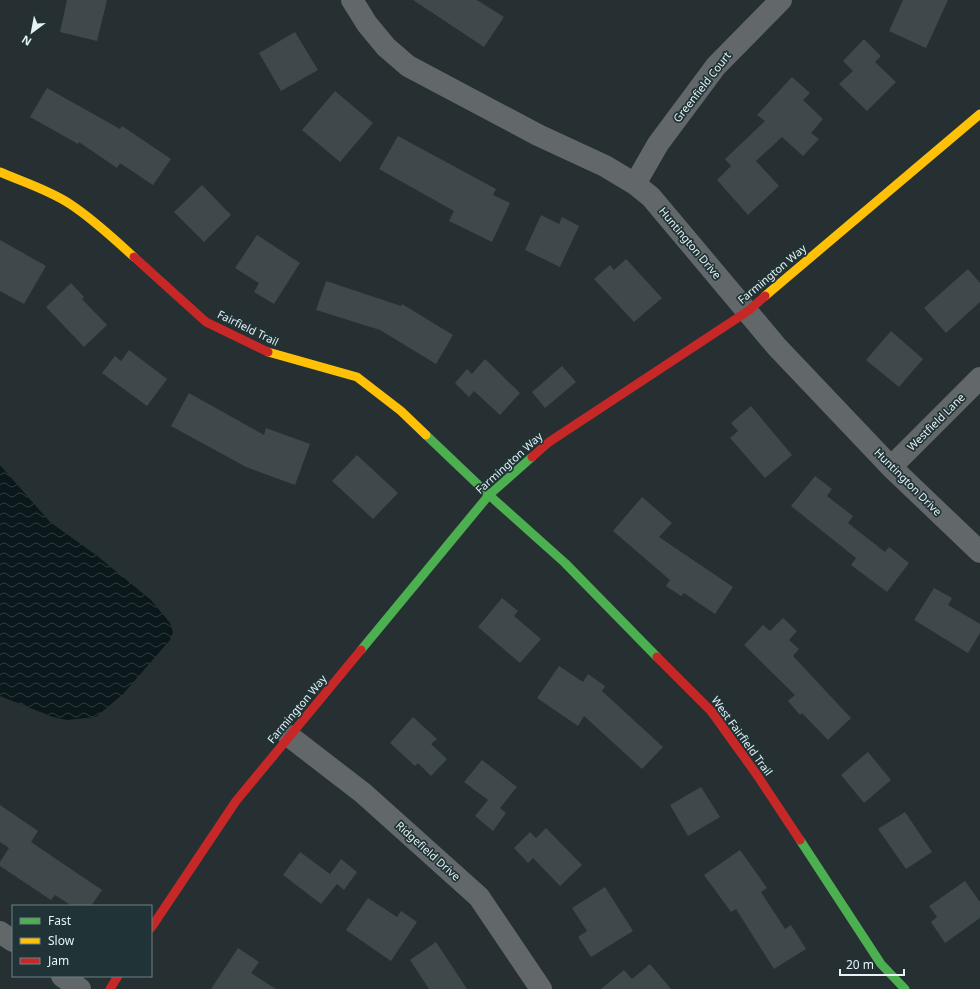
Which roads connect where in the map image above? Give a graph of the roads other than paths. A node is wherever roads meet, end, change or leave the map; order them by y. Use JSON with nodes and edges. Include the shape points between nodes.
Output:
{"nodes":[{"id":1,"x":352,"y":0,"type":"edge"},
{"id":2,"x":780,"y":0,"type":"edge"},
{"id":3,"x":980,"y":114,"type":"edge"},
{"id":4,"x":0,"y":172,"type":"edge"},
{"id":5,"x":635,"y":184,"type":"junction"},
{"id":6,"x":748,"y":311,"type":"junction"},
{"id":7,"x":980,"y":378,"type":"edge"},
{"id":8,"x":892,"y":467,"type":"junction"},
{"id":9,"x":489,"y":495,"type":"junction"},
{"id":10,"x":980,"y":552,"type":"edge"},
{"id":11,"x":289,"y":736,"type":"junction"},
{"id":12,"x":152,"y":927,"type":"edge"},
{"id":13,"x":0,"y":932,"type":"edge"},
{"id":14,"x":12,"y":940,"type":"edge"},
{"id":15,"x":63,"y":977,"type":"edge"},
{"id":16,"x":117,"y":977,"type":"edge"},
{"id":17,"x":80,"y":989,"type":"edge"},
{"id":18,"x":110,"y":989,"type":"edge"},
{"id":19,"x":541,"y":989,"type":"edge"},
{"id":20,"x":905,"y":989,"type":"edge"}],
"edges":[{"from":1,"to":5,"type":"street","name":"Huntington Drive","via":[[386,47],[408,66],[538,135],[605,166]]},
{"from":2,"to":5,"type":"street","name":"Greenfield Court","via":[[716,66],[658,144]]},
{"from":3,"to":6,"type":"street","name":"Farmington Way"},
{"from":4,"to":9,"type":"street","name":"Fairfield Trail","via":[[46,191],[93,220],[206,322],[274,355],[357,378],[401,411]]},
{"from":5,"to":6,"type":"street","name":"Huntington Drive","via":[[651,197]]},
{"from":6,"to":8,"type":"street","name":"Huntington Drive","via":[[777,347]]},
{"from":6,"to":9,"type":"street","name":"Farmington Way","via":[[550,442]]},
{"from":7,"to":8,"type":"street","name":"Westfield Lane"},
{"from":8,"to":10,"type":"street","name":"Huntington Drive"},
{"from":9,"to":11,"type":"street","name":"Farmington Way"},
{"from":9,"to":20,"type":"street","name":"West Fairfield Trail","via":[[566,563],[711,711],[757,775],[881,964]]},
{"from":11,"to":12,"type":"street","name":"Farmington Way","via":[[236,801]]},
{"from":11,"to":19,"type":"street","name":"Ridgefield Drive","via":[[363,793],[479,897]]},
{"from":13,"to":14,"type":"street"},
{"from":15,"to":17,"type":"street"},
{"from":16,"to":18,"type":"street"}]}
